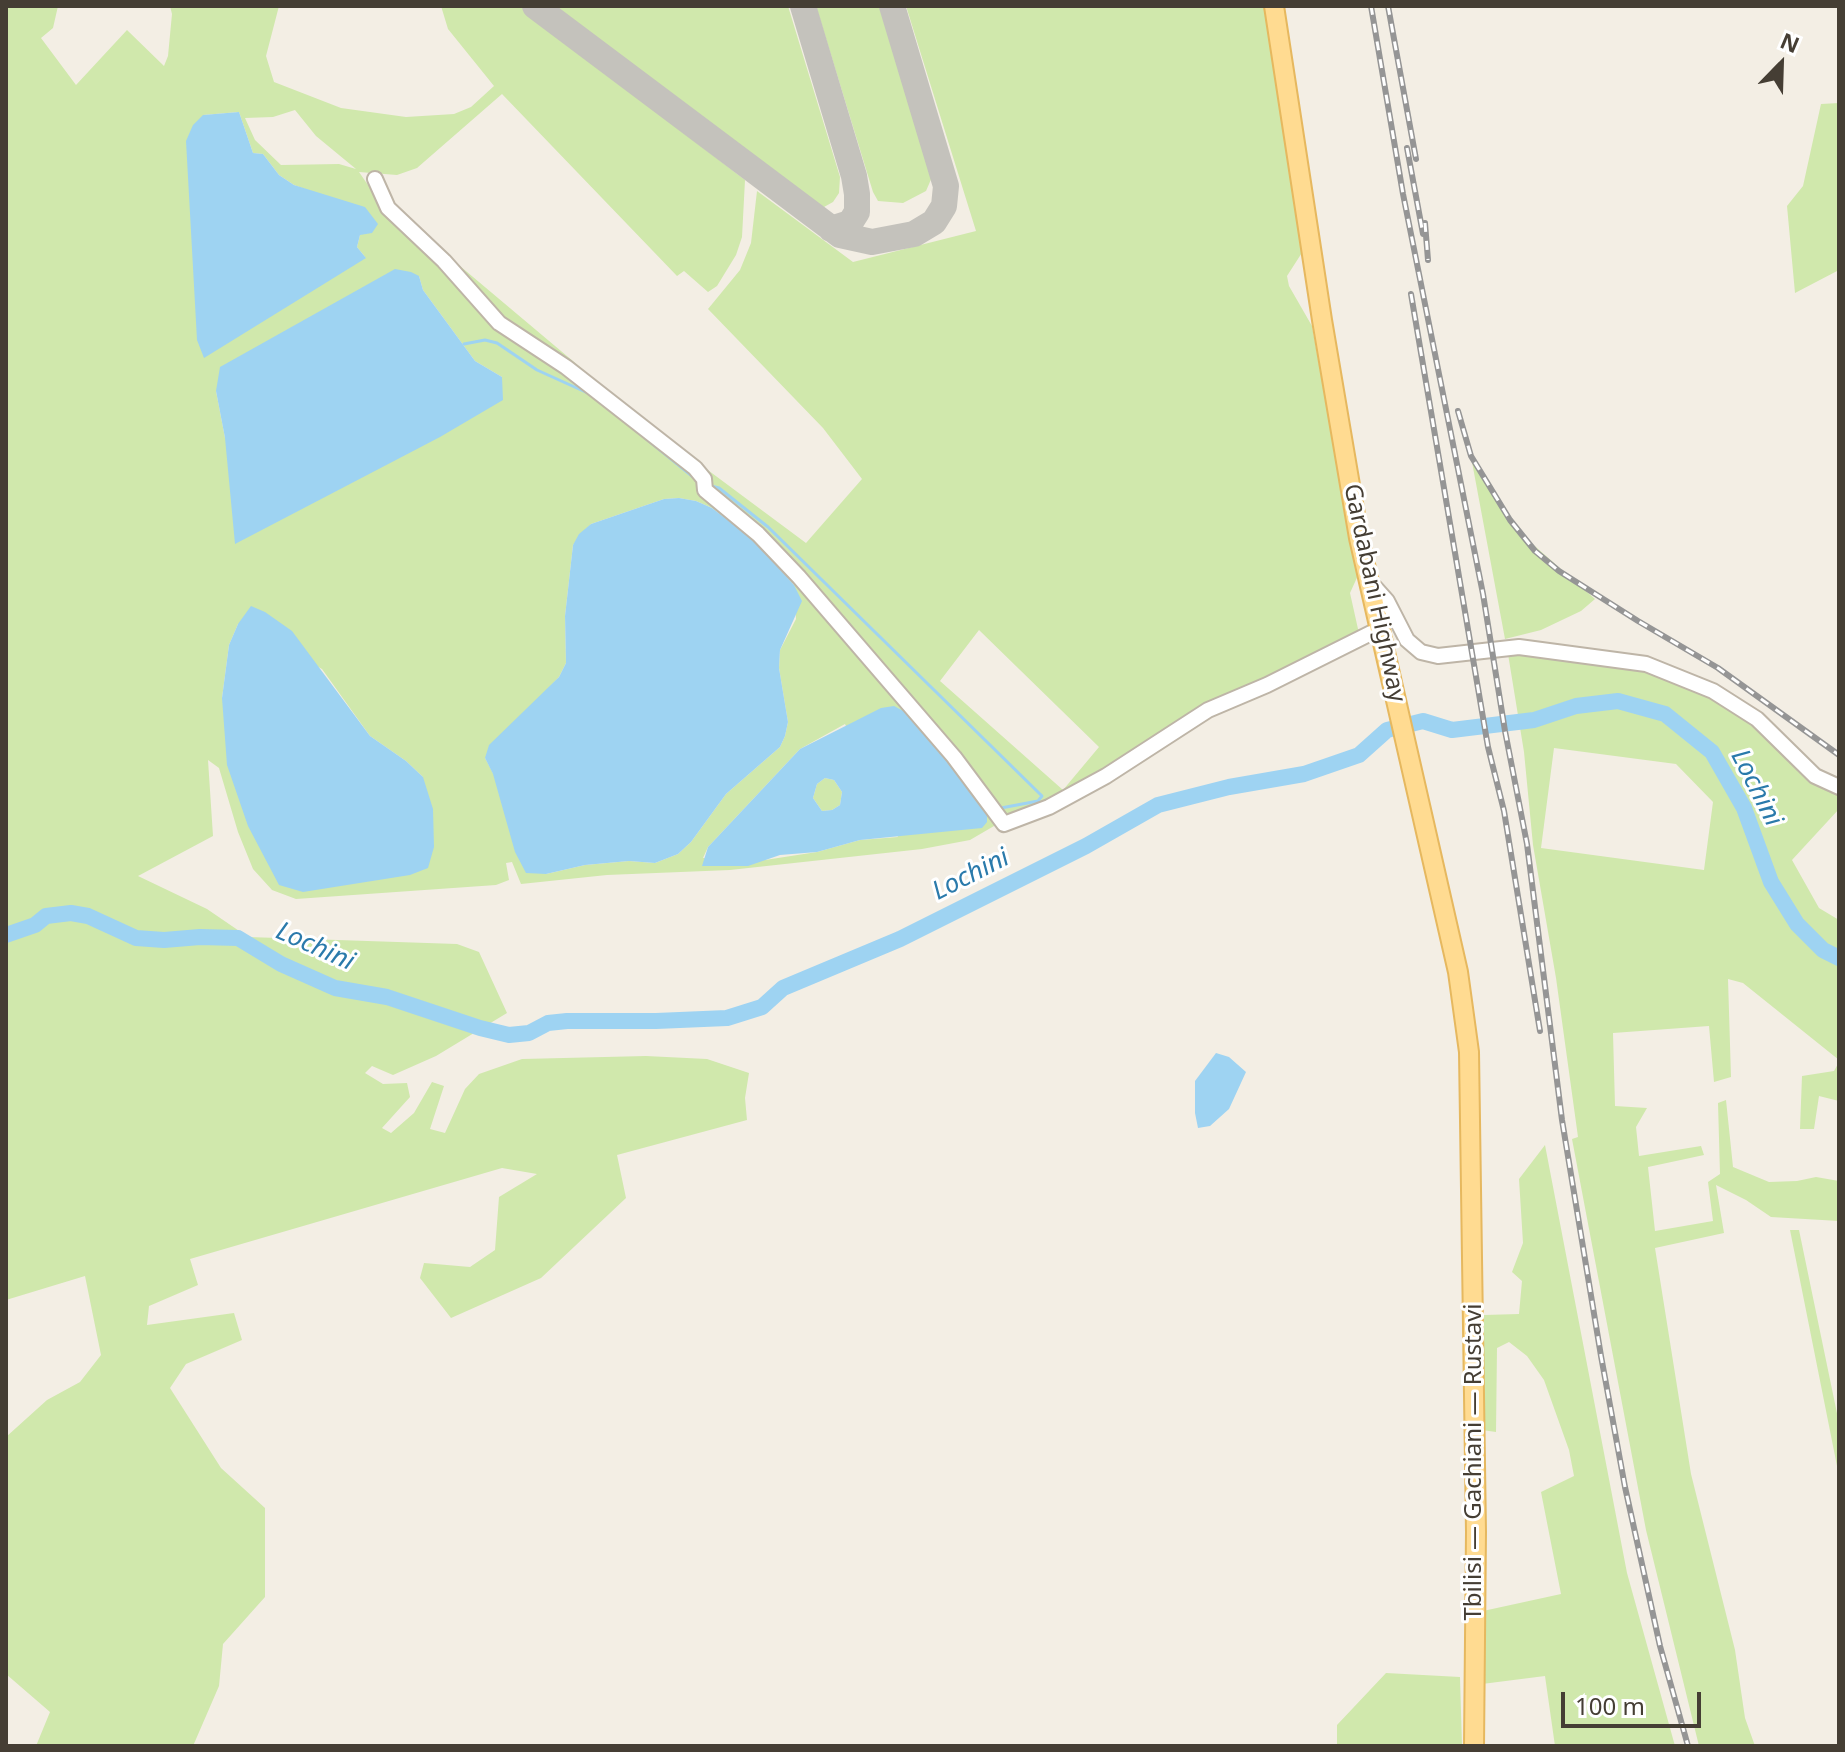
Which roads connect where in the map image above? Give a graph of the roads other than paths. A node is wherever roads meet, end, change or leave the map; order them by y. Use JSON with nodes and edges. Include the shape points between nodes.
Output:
{"nodes":[{"id":1,"x":1274,"y":6,"type":"edge"},
{"id":2,"x":375,"y":179,"type":"dead end"},
{"id":3,"x":1370,"y":582,"type":"junction"},
{"id":4,"x":1381,"y":634,"type":"junction"},
{"id":5,"x":1839,"y":787,"type":"edge"},
{"id":6,"x":1472,"y":1177,"type":"joint"},
{"id":7,"x":1474,"y":1746,"type":"edge"}],
"edges":[{"from":1,"to":3,"type":"main road","name":"Gardabani Highway","via":[[1322,320]]},
{"from":2,"to":4,"type":"street","via":[[388,208],[499,323],[566,367],[695,468],[705,490],[799,577],[954,757],[1004,824],[1106,776],[1208,710],[1371,633]]},
{"from":3,"to":4,"type":"main road","name":"Gardabani Highway"},
{"from":3,"to":5,"type":"street","via":[[1387,601],[1407,640],[1421,652],[1438,656],[1519,647],[1646,664],[1713,691],[1757,719],[1815,776]]},
{"from":4,"to":6,"type":"main road","name":"Gardabani Highway","via":[[1460,985],[1469,1052]]},
{"from":6,"to":7,"type":"main road","name":"Tbilisi — Gachiani — Rustavi"}]}
